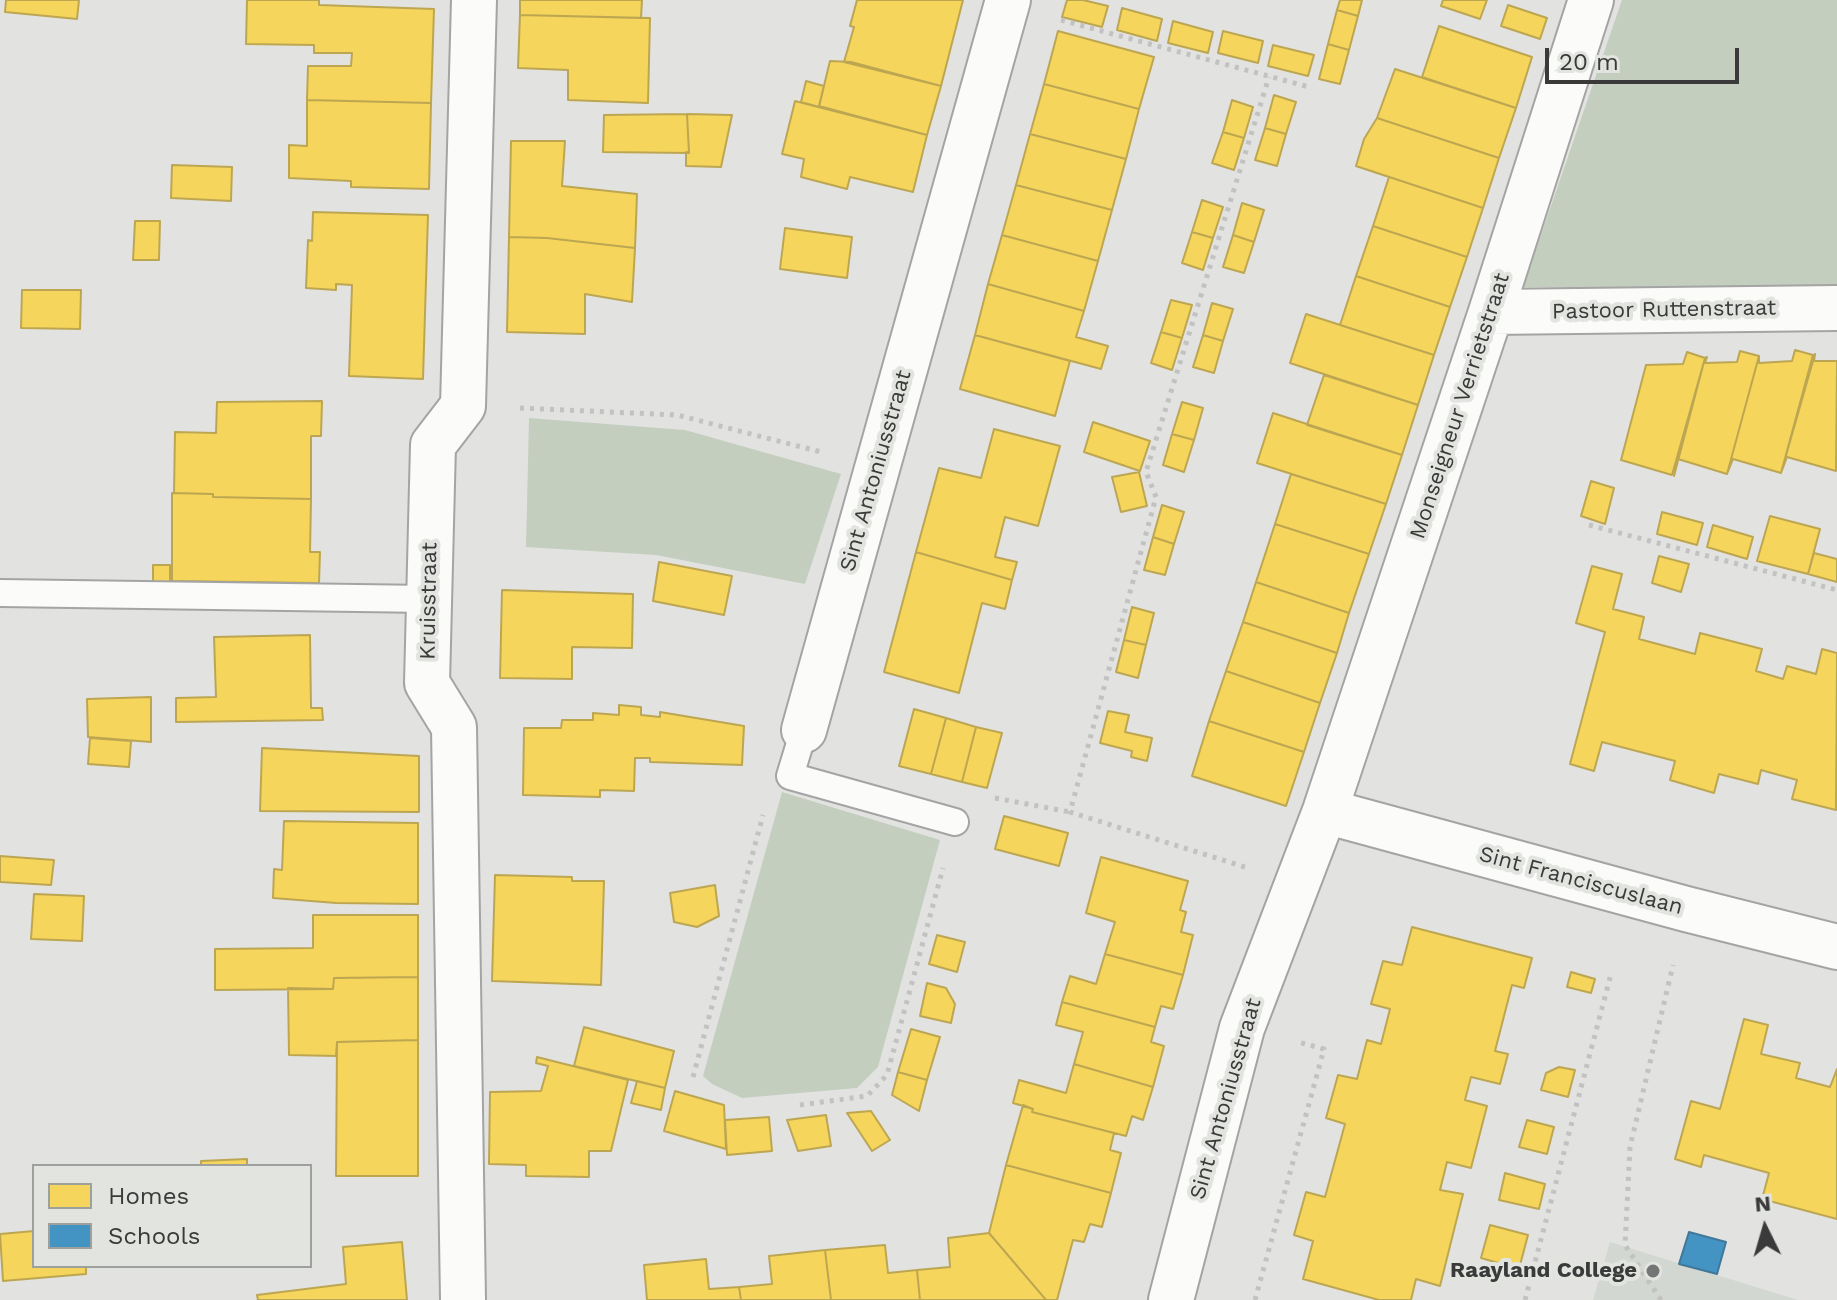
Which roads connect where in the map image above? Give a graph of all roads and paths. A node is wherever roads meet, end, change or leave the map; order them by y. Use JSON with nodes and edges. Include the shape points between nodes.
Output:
{"nodes":[{"id":1,"x":474,"y":0,"type":"edge"},
{"id":2,"x":1591,"y":0,"type":"edge"},
{"id":3,"x":1007,"y":3,"type":"edge"},
{"id":4,"x":1269,"y":77,"type":"junction"},
{"id":5,"x":1309,"y":87,"type":"dead end"},
{"id":6,"x":1837,"y":308,"type":"edge"},
{"id":7,"x":1491,"y":312,"type":"junction"},
{"id":8,"x":463,"y":406,"type":"junction"},
{"id":9,"x":877,"y":467,"type":"junction"},
{"id":10,"x":1589,"y":525,"type":"dead end"},
{"id":11,"x":1837,"y":590,"type":"edge"},
{"id":12,"x":0,"y":593,"type":"edge"},
{"id":13,"x":429,"y":599,"type":"junction"},
{"id":14,"x":804,"y":730,"type":"joint"},
{"id":15,"x":790,"y":776,"type":"junction"},
{"id":16,"x":1325,"y":811,"type":"junction"},
{"id":17,"x":1070,"y":812,"type":"junction"},
{"id":18,"x":955,"y":822,"type":"junction"},
{"id":19,"x":1298,"y":883,"type":"junction"},
{"id":20,"x":1686,"y":909,"type":"junction"},
{"id":21,"x":1837,"y":947,"type":"edge"},
{"id":22,"x":1611,"y":974,"type":"dead end"},
{"id":23,"x":1242,"y":1028,"type":"junction"},
{"id":24,"x":693,"y":1077,"type":"dead end"},
{"id":25,"x":800,"y":1105,"type":"dead end"},
{"id":26,"x":463,"y":1300,"type":"edge"},
{"id":27,"x":1171,"y":1300,"type":"edge"},
{"id":28,"x":1255,"y":1300,"type":"edge"},
{"id":29,"x":1525,"y":1300,"type":"edge"},
{"id":30,"x":1661,"y":1300,"type":"edge"}],
"edges":[{"from":1,"to":8,"type":"street"},
{"from":2,"to":7,"type":"street","name":"Monseigneur Verrietstraat"},
{"from":3,"to":4,"type":"path"},
{"from":3,"to":9,"type":"street","name":"Sint Antoniusstraat"},
{"from":4,"to":5,"type":"path"},
{"from":4,"to":17,"type":"path","via":[[1146,472],[1156,497]]},
{"from":6,"to":7,"type":"street","name":"Pastoor Ruttenstraat"},
{"from":7,"to":16,"type":"street","name":"Monseigneur Verrietstraat"},
{"from":8,"to":9,"type":"path","via":[[677,415]]},
{"from":8,"to":13,"type":"street","name":"Kruisstraat","via":[[433,445]]},
{"from":9,"to":14,"type":"street","name":"Sint Antoniusstraat"},
{"from":10,"to":11,"type":"path"},
{"from":12,"to":13,"type":"lane"},
{"from":13,"to":26,"type":"street","name":"Kruisstraat","via":[[427,683],[454,727]]},
{"from":14,"to":15,"type":"lane","name":"Sint Antoniusstraat"},
{"from":15,"to":18,"type":"lane"},
{"from":15,"to":24,"type":"path","via":[[770,790]]},
{"from":16,"to":19,"type":"street","name":"Sint Antoniusstraat"},
{"from":16,"to":20,"type":"street","name":"Sint Franciscuslaan"},
{"from":17,"to":18,"type":"path","via":[[964,792]]},
{"from":17,"to":19,"type":"path"},
{"from":18,"to":25,"type":"path","via":[[887,1075],[867,1096]]},
{"from":19,"to":23,"type":"street","name":"Sint Antoniusstraat"},
{"from":20,"to":21,"type":"street","name":"Sint Franciscuslaan"},
{"from":20,"to":30,"type":"path","via":[[1630,1147],[1625,1245]]},
{"from":22,"to":29,"type":"path"},
{"from":23,"to":27,"type":"street","name":"Sint Antoniusstraat"},
{"from":23,"to":28,"type":"path","via":[[1324,1049]]}]}
